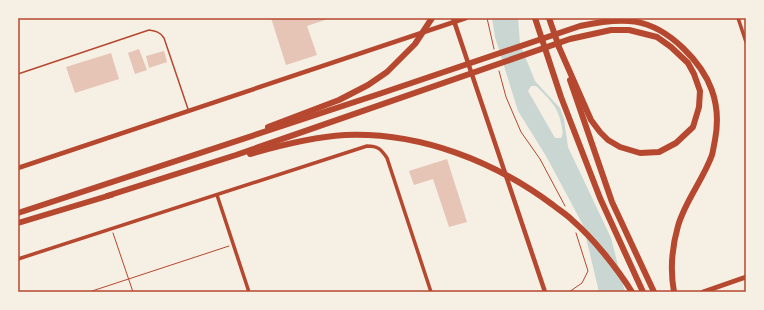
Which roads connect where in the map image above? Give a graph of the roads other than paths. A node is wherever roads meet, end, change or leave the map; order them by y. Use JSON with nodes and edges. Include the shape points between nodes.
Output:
{"nodes":[{"id":1,"x":432,"y":18,"type":"edge"},
{"id":2,"x":466,"y":18,"type":"edge"},
{"id":3,"x":535,"y":18,"type":"edge"},
{"id":4,"x":549,"y":18,"type":"edge"},
{"id":5,"x":738,"y":18,"type":"edge"},
{"id":6,"x":454,"y":20,"type":"edge"},
{"id":7,"x":746,"y":42,"type":"edge"},
{"id":8,"x":558,"y":45,"type":"junction"},
{"id":9,"x":18,"y":74,"type":"edge"},
{"id":10,"x":188,"y":111,"type":"junction"},
{"id":11,"x":197,"y":154,"type":"junction"},
{"id":12,"x":18,"y":168,"type":"edge"},
{"id":13,"x":217,"y":195,"type":"junction"},
{"id":14,"x":107,"y":196,"type":"junction"},
{"id":15,"x":18,"y":213,"type":"edge"},
{"id":16,"x":20,"y":222,"type":"edge"},
{"id":17,"x":18,"y":259,"type":"edge"},
{"id":18,"x":746,"y":277,"type":"edge"},
{"id":19,"x":249,"y":292,"type":"edge"},
{"id":20,"x":430,"y":292,"type":"edge"},
{"id":21,"x":544,"y":292,"type":"edge"},
{"id":22,"x":632,"y":292,"type":"edge"},
{"id":23,"x":643,"y":292,"type":"edge"},
{"id":24,"x":654,"y":292,"type":"edge"},
{"id":25,"x":674,"y":292,"type":"edge"},
{"id":26,"x":703,"y":292,"type":"edge"}],
"edges":[{"from":1,"to":11,"type":"highway","via":[[415,44],[387,72],[368,85],[339,100]]},
{"from":2,"to":6,"type":"street"},
{"from":3,"to":23,"type":"highway","via":[[561,97],[600,198]]},
{"from":4,"to":8,"type":"highway"},
{"from":5,"to":7,"type":"street"},
{"from":6,"to":10,"type":"street"},
{"from":6,"to":21,"type":"street"},
{"from":8,"to":14,"type":"highway","via":[[591,120],[608,140],[640,153],[659,152],[676,143],[693,126],[700,107],[700,91],[688,64],[657,37],[629,30],[611,30],[570,39],[236,155]]},
{"from":8,"to":24,"type":"highway","via":[[612,202]]},
{"from":9,"to":10,"type":"lane","via":[[149,30],[156,31],[164,38]]},
{"from":10,"to":12,"type":"street"},
{"from":11,"to":15,"type":"highway"},
{"from":11,"to":25,"type":"highway","via":[[580,26],[622,20],[645,24],[672,37],[691,55],[704,73],[717,107],[718,126],[712,155],[686,204],[678,226],[672,254]]},
{"from":13,"to":17,"type":"street"},
{"from":13,"to":19,"type":"street"},
{"from":13,"to":20,"type":"street","via":[[367,146],[377,146],[387,158]]},
{"from":14,"to":16,"type":"highway"},
{"from":14,"to":22,"type":"highway","via":[[277,146],[316,138],[372,136],[408,139],[446,149],[485,164],[523,184],[572,219],[594,242]]},
{"from":18,"to":26,"type":"main road"}]}
